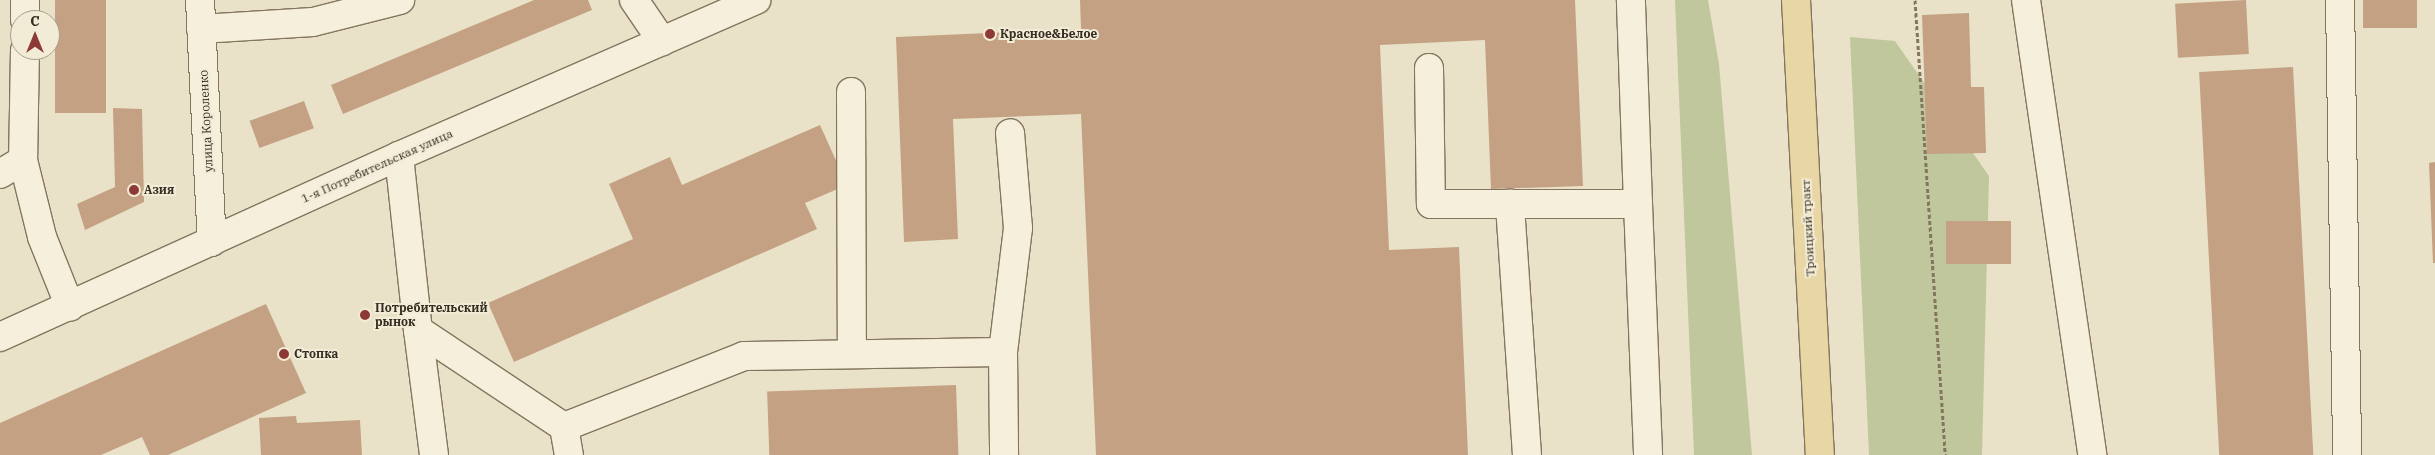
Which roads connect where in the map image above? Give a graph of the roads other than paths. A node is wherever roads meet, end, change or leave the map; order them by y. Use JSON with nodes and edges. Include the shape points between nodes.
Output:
{"nodes":[{"id":1,"x":200,"y":0,"type":"edge"},
{"id":2,"x":400,"y":0,"type":"edge"},
{"id":3,"x":634,"y":0,"type":"edge"},
{"id":4,"x":756,"y":0,"type":"edge"},
{"id":5,"x":1631,"y":0,"type":"edge"},
{"id":6,"x":1796,"y":0,"type":"edge"},
{"id":7,"x":2026,"y":0,"type":"edge"},
{"id":8,"x":2340,"y":0,"type":"edge"},
{"id":9,"x":717,"y":8,"type":"edge"},
{"id":10,"x":201,"y":28,"type":"junction"},
{"id":11,"x":662,"y":42,"type":"junction"},
{"id":12,"x":25,"y":60,"type":"edge"},
{"id":13,"x":1429,"y":68,"type":"dead end"},
{"id":14,"x":851,"y":92,"type":"dead end"},
{"id":15,"x":1010,"y":133,"type":"dead end"},
{"id":16,"x":399,"y":156,"type":"junction"},
{"id":17,"x":23,"y":160,"type":"junction"},
{"id":18,"x":0,"y":174,"type":"edge"},
{"id":19,"x":1510,"y":204,"type":"junction"},
{"id":20,"x":1638,"y":204,"type":"junction"},
{"id":21,"x":212,"y":242,"type":"junction"},
{"id":22,"x":70,"y":307,"type":"junction"},
{"id":23,"x":418,"y":330,"type":"junction"},
{"id":24,"x":0,"y":337,"type":"edge"},
{"id":25,"x":1003,"y":352,"type":"junction"},
{"id":26,"x":852,"y":353,"type":"junction"},
{"id":27,"x":564,"y":427,"type":"junction"},
{"id":28,"x":434,"y":455,"type":"edge"},
{"id":29,"x":569,"y":455,"type":"edge"},
{"id":30,"x":1004,"y":455,"type":"edge"},
{"id":31,"x":1527,"y":455,"type":"edge"},
{"id":32,"x":1648,"y":455,"type":"edge"},
{"id":33,"x":1820,"y":455,"type":"edge"},
{"id":34,"x":2092,"y":455,"type":"edge"},
{"id":35,"x":2347,"y":455,"type":"edge"}],
"edges":[{"from":1,"to":10,"type":"street","name":"улица Короленко"},
{"from":2,"to":10,"type":"street","via":[[314,22]]},
{"from":3,"to":11,"type":"street"},
{"from":4,"to":9,"type":"street","name":"1-я Потребительская улица"},
{"from":5,"to":20,"type":"street"},
{"from":6,"to":33,"type":"main road","name":"Троицкий тракт"},
{"from":7,"to":34,"type":"street"},
{"from":8,"to":35,"type":"street"},
{"from":9,"to":11,"type":"street","name":"1-я Потребительская улица"},
{"from":10,"to":21,"type":"street","name":"улица Короленко"},
{"from":11,"to":16,"type":"street","name":"1-я Потребительская улица"},
{"from":12,"to":17,"type":"street"},
{"from":13,"to":19,"type":"street","via":[[1431,204]]},
{"from":14,"to":26,"type":"street"},
{"from":15,"to":25,"type":"street","via":[[1018,228]]},
{"from":16,"to":21,"type":"street","name":"1-я Потребительская улица"},
{"from":16,"to":23,"type":"street"},
{"from":17,"to":18,"type":"street"},
{"from":17,"to":22,"type":"street","via":[[42,237]]},
{"from":19,"to":20,"type":"street"},
{"from":19,"to":31,"type":"street"},
{"from":20,"to":32,"type":"street"},
{"from":21,"to":22,"type":"street","name":"1-я Потребительская улица"},
{"from":22,"to":24,"type":"street","name":"1-я Потребительская улица"},
{"from":23,"to":27,"type":"street"},
{"from":23,"to":28,"type":"street"},
{"from":25,"to":26,"type":"street"},
{"from":25,"to":30,"type":"street"},
{"from":26,"to":27,"type":"street","via":[[744,356]]},
{"from":27,"to":29,"type":"street"}]}
